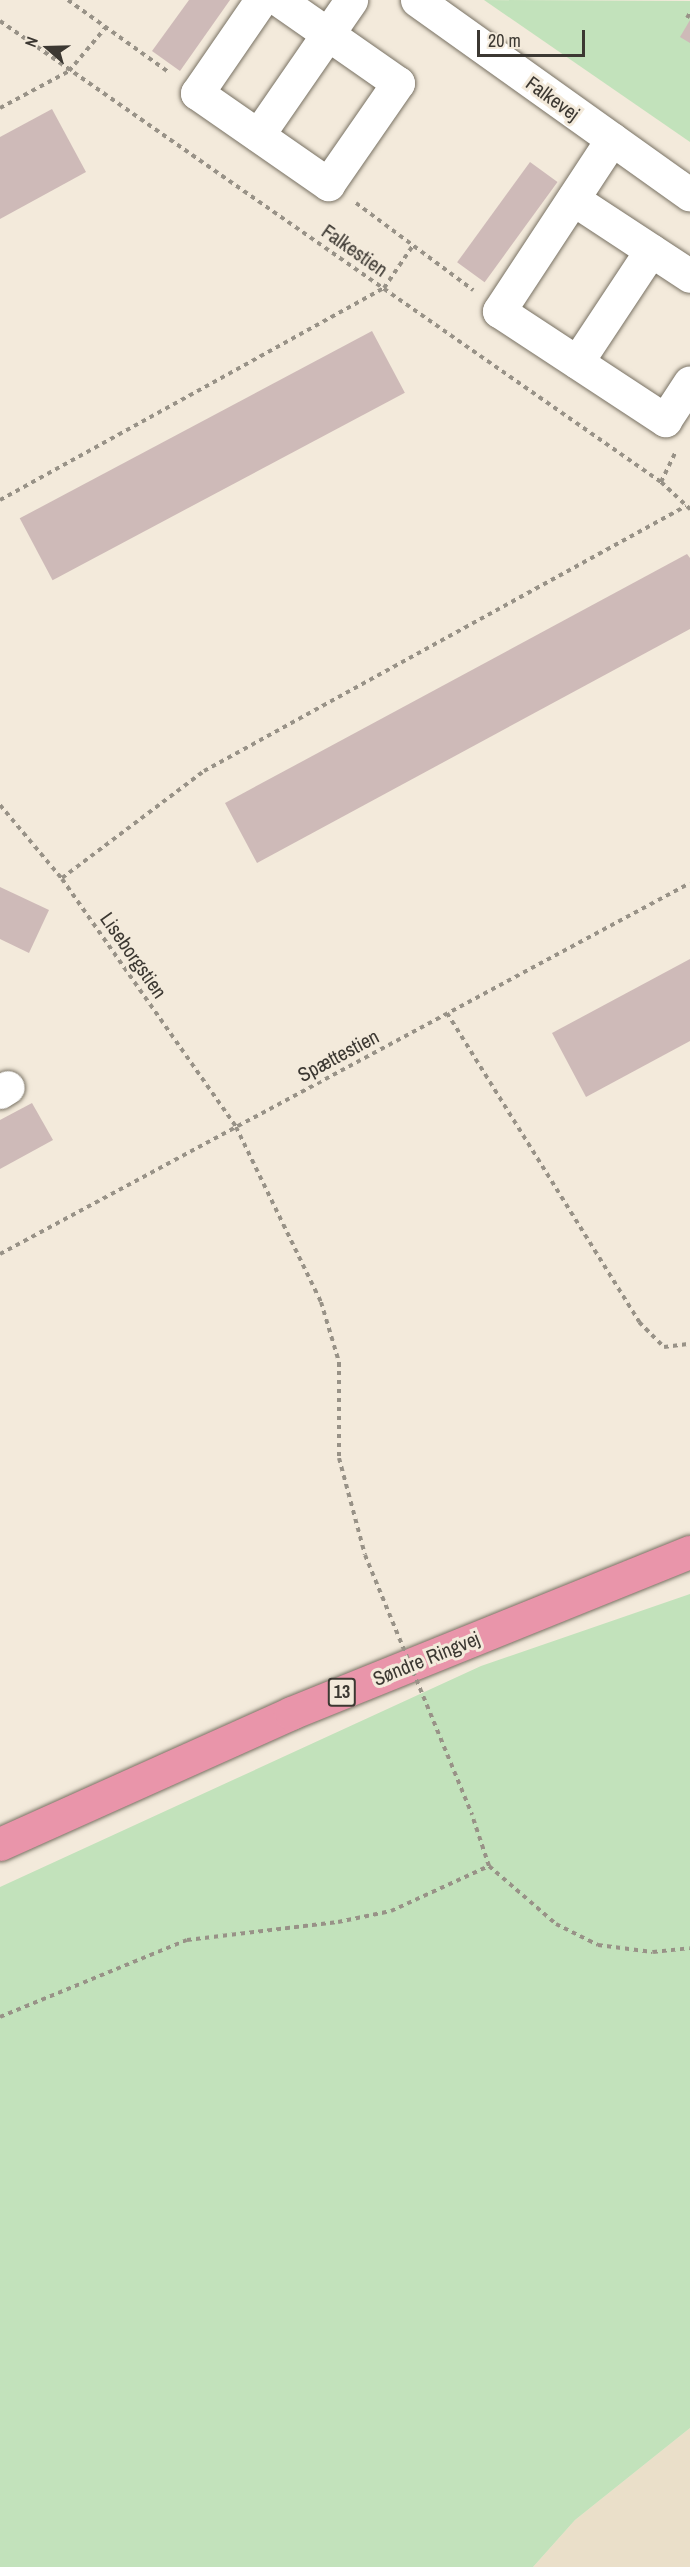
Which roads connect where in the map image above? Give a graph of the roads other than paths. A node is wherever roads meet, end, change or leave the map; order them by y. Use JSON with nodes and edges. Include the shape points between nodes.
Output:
{"nodes":[{"id":1,"x":261,"y":0,"type":"edge"},
{"id":2,"x":279,"y":0,"type":"edge"},
{"id":3,"x":351,"y":0,"type":"edge"},
{"id":4,"x":417,"y":0,"type":"edge"},
{"id":5,"x":327,"y":34,"type":"junction"},
{"id":6,"x":258,"y":135,"type":"junction"},
{"id":7,"x":612,"y":139,"type":"junction"},
{"id":8,"x":690,"y":195,"type":"edge"},
{"id":9,"x":573,"y":199,"type":"junction"},
{"id":10,"x":651,"y":250,"type":"junction"},
{"id":11,"x":690,"y":276,"type":"edge"},
{"id":12,"x":577,"y":362,"type":"junction"},
{"id":13,"x":690,"y":382,"type":"edge"},
{"id":14,"x":690,"y":1552,"type":"edge"},
{"id":15,"x":0,"y":1844,"type":"edge"}],
"edges":[{"from":1,"to":6,"type":"street","via":[[197,93]]},
{"from":2,"to":5,"type":"street"},
{"from":3,"to":5,"type":"street"},
{"from":4,"to":7,"type":"street","name":"Falkevej"},
{"from":5,"to":6,"type":"street"},
{"from":5,"to":6,"type":"street","via":[[398,83],[328,184]]},
{"from":7,"to":8,"type":"street","name":"Falkevej"},
{"from":7,"to":9,"type":"street"},
{"from":9,"to":10,"type":"street"},
{"from":9,"to":12,"type":"street","via":[[499,311]]},
{"from":10,"to":11,"type":"street"},
{"from":10,"to":12,"type":"street"},
{"from":12,"to":13,"type":"street","via":[[665,420]]},
{"from":14,"to":15,"type":"main road","name":"Søndre Ringvej","number":"13","via":[[291,1713]]}]}
